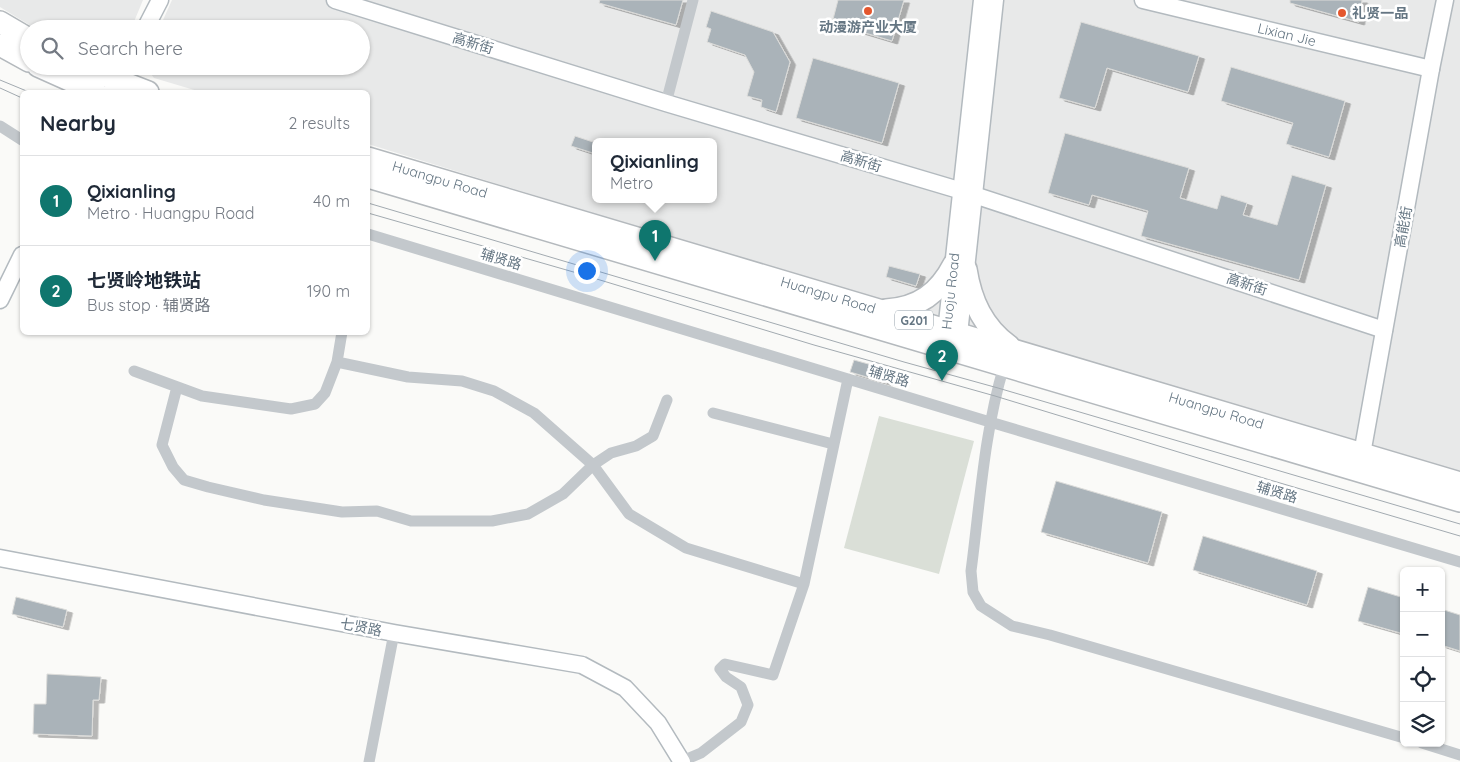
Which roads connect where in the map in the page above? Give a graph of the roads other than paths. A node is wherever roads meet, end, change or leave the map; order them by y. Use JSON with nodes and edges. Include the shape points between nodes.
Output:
{"nodes":[{"id":1,"x":160,"y":0,"type":"edge"},
{"id":2,"x":335,"y":0,"type":"edge"},
{"id":3,"x":693,"y":0,"type":"edge"},
{"id":4,"x":982,"y":0,"type":"edge"},
{"id":5,"x":995,"y":0,"type":"edge"},
{"id":6,"x":1142,"y":0,"type":"edge"},
{"id":7,"x":1445,"y":0,"type":"edge"},
{"id":8,"x":150,"y":20,"type":"edge"},
{"id":9,"x":0,"y":22,"type":"edge"},
{"id":10,"x":20,"y":34,"type":"edge"},
{"id":11,"x":0,"y":45,"type":"edge"},
{"id":12,"x":20,"y":56,"type":"edge"},
{"id":13,"x":1431,"y":69,"type":"junction"},
{"id":14,"x":58,"y":75,"type":"edge"},
{"id":15,"x":105,"y":75,"type":"edge"},
{"id":16,"x":118,"y":80,"type":"edge"},
{"id":17,"x":92,"y":90,"type":"edge"},
{"id":18,"x":143,"y":90,"type":"edge"},
{"id":19,"x":666,"y":103,"type":"junction"},
{"id":20,"x":0,"y":126,"type":"edge"},
{"id":21,"x":20,"y":139,"type":"edge"},
{"id":22,"x":370,"y":159,"type":"edge"},
{"id":23,"x":370,"y":178,"type":"edge"},
{"id":24,"x":968,"y":193,"type":"junction"},
{"id":25,"x":370,"y":235,"type":"edge"},
{"id":26,"x":20,"y":259,"type":"edge"},
{"id":27,"x":960,"y":267,"type":"junction"},
{"id":28,"x":0,"y":299,"type":"edge"},
{"id":29,"x":881,"y":311,"type":"junction"},
{"id":30,"x":1384,"y":330,"type":"junction"},
{"id":31,"x":342,"y":335,"type":"edge"},
{"id":32,"x":950,"y":338,"type":"junction"},
{"id":33,"x":1010,"y":358,"type":"junction"},
{"id":34,"x":337,"y":362,"type":"junction"},
{"id":35,"x":134,"y":371,"type":"dead end"},
{"id":36,"x":848,"y":379,"type":"junction"},
{"id":37,"x":177,"y":387,"type":"junction"},
{"id":38,"x":667,"y":400,"type":"dead end"},
{"id":39,"x":713,"y":413,"type":"dead end"},
{"id":40,"x":990,"y":422,"type":"junction"},
{"id":41,"x":834,"y":444,"type":"junction"},
{"id":42,"x":1362,"y":454,"type":"junction"},
{"id":43,"x":593,"y":465,"type":"junction"},
{"id":44,"x":1460,"y":483,"type":"edge"},
{"id":45,"x":1460,"y":501,"type":"edge"},
{"id":46,"x":0,"y":558,"type":"edge"},
{"id":47,"x":1460,"y":562,"type":"edge"},
{"id":48,"x":804,"y":584,"type":"junction"},
{"id":49,"x":394,"y":633,"type":"junction"},
{"id":50,"x":1400,"y":737,"type":"edge"},
{"id":51,"x":1435,"y":747,"type":"edge"},
{"id":52,"x":1460,"y":755,"type":"edge"},
{"id":53,"x":369,"y":762,"type":"edge"},
{"id":54,"x":682,"y":762,"type":"edge"}],
"edges":[{"from":1,"to":8,"type":"street"},
{"from":2,"to":19,"type":"street","name":"高新街"},
{"from":3,"to":19,"type":"street"},
{"from":4,"to":24,"type":"street","name":"Huoju Road"},
{"from":5,"to":24,"type":"street","name":"Huoju Road"},
{"from":6,"to":13,"type":"street","name":"Lixian Jie"},
{"from":7,"to":13,"type":"street","name":"高能街"},
{"from":9,"to":10,"type":"highway"},
{"from":11,"to":12,"type":"highway"},
{"from":13,"to":30,"type":"street","name":"高能街"},
{"from":14,"to":17,"type":"highway"},
{"from":15,"to":16,"type":"highway"},
{"from":16,"to":18,"type":"highway"},
{"from":19,"to":24,"type":"street","name":"高新街"},
{"from":20,"to":21,"type":"street"},
{"from":22,"to":29,"type":"highway","name":"Huangpu Road","number":"G201"},
{"from":23,"to":32,"type":"highway","name":"Huangpu Road","number":"G201"},
{"from":24,"to":27,"type":"street","name":"Huoju Road"},
{"from":24,"to":30,"type":"street","name":"高新街"},
{"from":25,"to":36,"type":"street","name":"辅贤路"},
{"from":26,"to":28,"type":"street"},
{"from":27,"to":29,"type":"highway","via":[[921,301],[908,307]]},
{"from":27,"to":32,"type":"street","name":"Huoju Road"},
{"from":27,"to":33,"type":"highway","via":[[982,318]]},
{"from":29,"to":32,"type":"highway","name":"Huangpu Road","number":"G201"},
{"from":30,"to":42,"type":"street","name":"高能街"},
{"from":31,"to":34,"type":"street"},
{"from":32,"to":33,"type":"highway","name":"Huangpu Road","number":"G201"},
{"from":33,"to":40,"type":"street","via":[[995,396]]},
{"from":33,"to":42,"type":"highway","name":"Huangpu Road","number":"G201"},
{"from":33,"to":45,"type":"highway","name":"Huangpu Road","number":"G201"},
{"from":34,"to":37,"type":"street","via":[[325,393],[315,404],[291,410],[202,396]]},
{"from":34,"to":43,"type":"street","via":[[408,377],[462,381],[494,391],[534,413]]},
{"from":35,"to":37,"type":"street"},
{"from":36,"to":40,"type":"street","name":"辅贤路"},
{"from":36,"to":41,"type":"street"},
{"from":37,"to":43,"type":"street","via":[[162,445],[173,468],[184,480],[264,500],[342,512],[378,511],[411,521],[492,521],[528,514],[563,494]]},
{"from":38,"to":43,"type":"street","via":[[653,436],[636,446],[611,453]]},
{"from":39,"to":41,"type":"street"},
{"from":40,"to":47,"type":"street","name":"辅贤路"},
{"from":40,"to":50,"type":"street","via":[[971,571],[973,592],[981,606],[1012,626]]},
{"from":41,"to":48,"type":"street"},
{"from":42,"to":44,"type":"highway","name":"Huangpu Road","number":"G201"},
{"from":43,"to":48,"type":"street","via":[[630,514],[686,548]]},
{"from":46,"to":49,"type":"street","name":"七贤路"},
{"from":48,"to":54,"type":"street","via":[[773,675],[725,664],[720,669],[741,687],[748,705],[741,722],[701,753]]},
{"from":49,"to":53,"type":"street"},
{"from":49,"to":54,"type":"street","name":"七贤路","via":[[582,665],[625,688],[658,723]]},
{"from":51,"to":52,"type":"street"}]}
